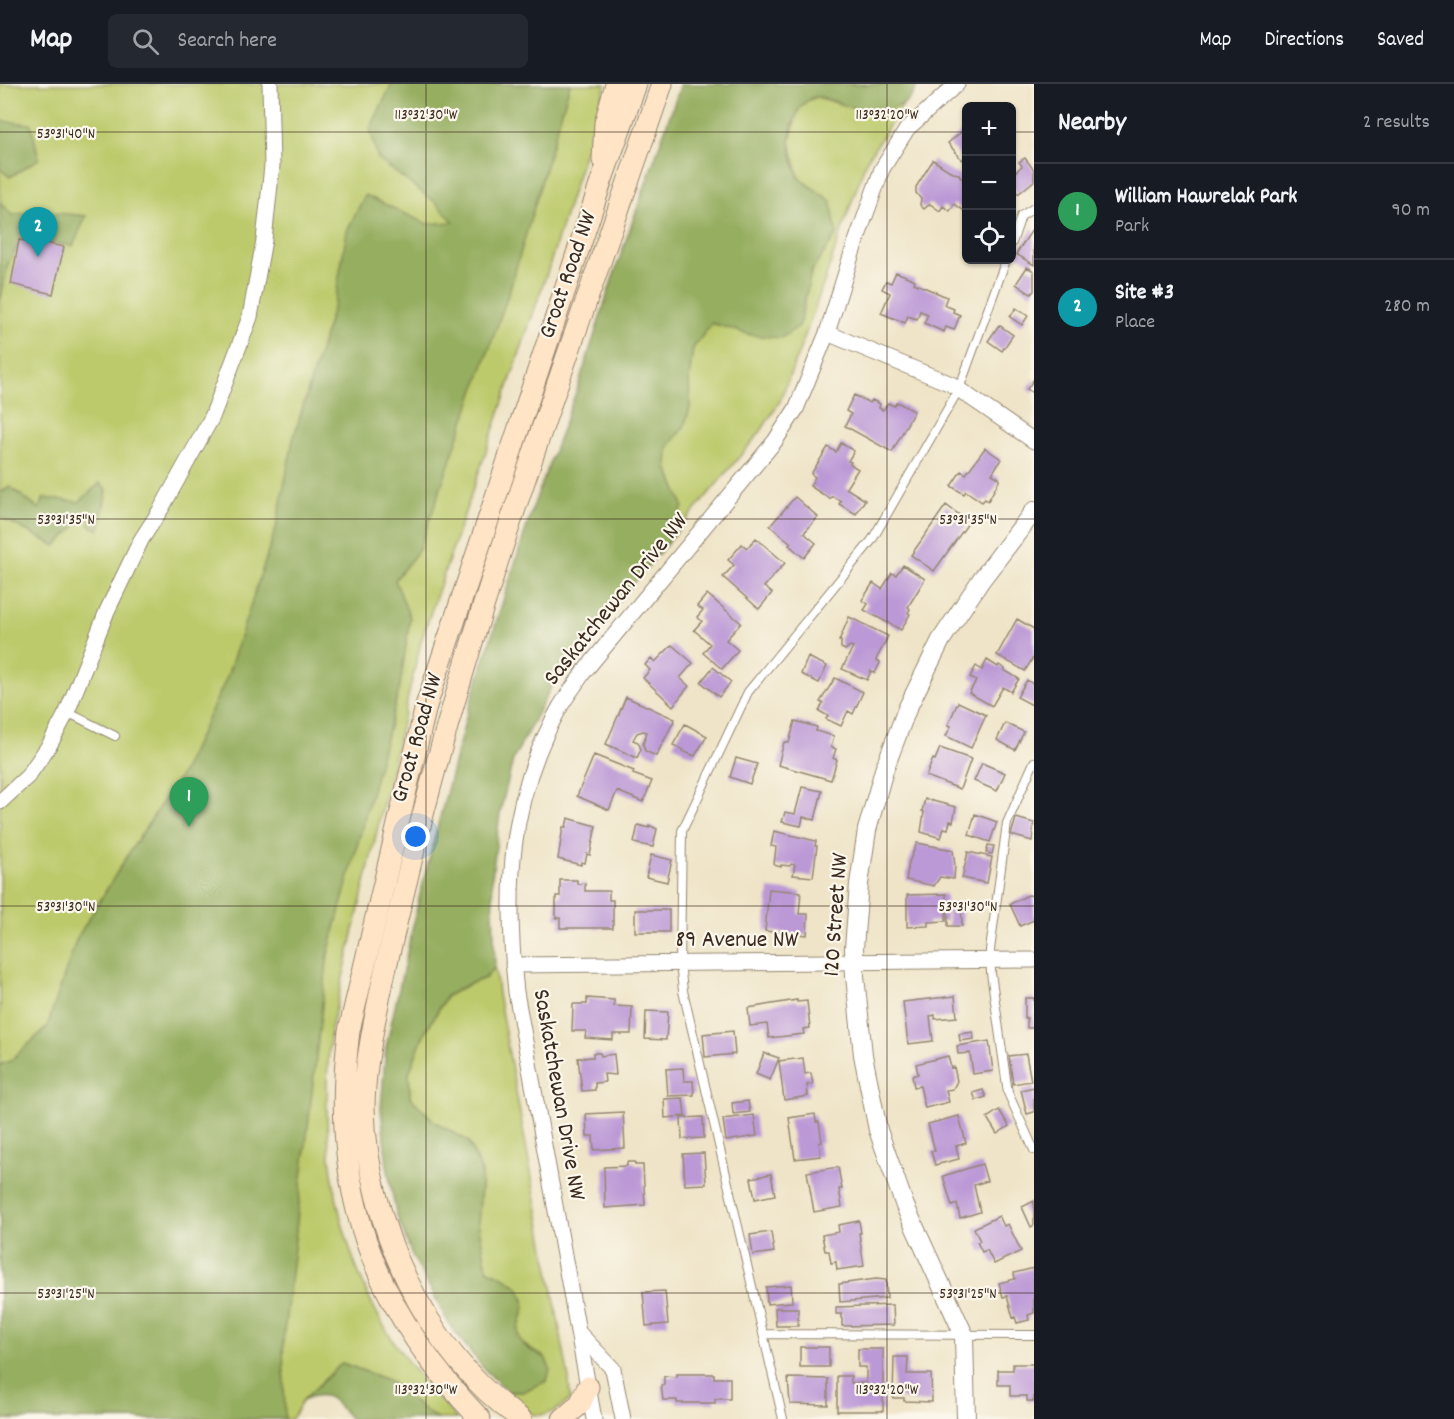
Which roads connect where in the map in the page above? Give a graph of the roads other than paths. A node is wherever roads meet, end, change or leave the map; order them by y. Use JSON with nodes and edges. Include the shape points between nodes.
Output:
{"nodes":[{"id":1,"x":270,"y":84,"type":"edge"},
{"id":2,"x":616,"y":84,"type":"edge"},
{"id":3,"x":636,"y":84,"type":"edge"},
{"id":4,"x":662,"y":84,"type":"edge"},
{"id":5,"x":957,"y":84,"type":"edge"},
{"id":6,"x":602,"y":179,"type":"junction"},
{"id":7,"x":1034,"y":208,"type":"edge"},
{"id":8,"x":1016,"y":230,"type":"edge"},
{"id":9,"x":1005,"y":264,"type":"edge"},
{"id":10,"x":827,"y":333,"type":"junction"},
{"id":11,"x":959,"y":389,"type":"junction"},
{"id":12,"x":1034,"y":441,"type":"edge"},
{"id":13,"x":1034,"y":511,"type":"edge"},
{"id":14,"x":67,"y":712,"type":"junction"},
{"id":15,"x":115,"y":736,"type":"dead end"},
{"id":16,"x":1034,"y":762,"type":"edge"},
{"id":17,"x":0,"y":802,"type":"edge"},
{"id":18,"x":990,"y":960,"type":"junction"},
{"id":19,"x":1034,"y":960,"type":"edge"},
{"id":20,"x":680,"y":963,"type":"junction"},
{"id":21,"x":854,"y":963,"type":"junction"},
{"id":22,"x":513,"y":965,"type":"junction"},
{"id":23,"x":1034,"y":1150,"type":"edge"},
{"id":24,"x":578,"y":1332,"type":"junction"},
{"id":25,"x":764,"y":1334,"type":"junction"},
{"id":26,"x":964,"y":1335,"type":"junction"},
{"id":27,"x":1034,"y":1335,"type":"edge"},
{"id":28,"x":588,"y":1387,"type":"junction"},
{"id":29,"x":480,"y":1419,"type":"edge"},
{"id":30,"x":520,"y":1419,"type":"edge"},
{"id":31,"x":562,"y":1419,"type":"edge"},
{"id":32,"x":594,"y":1419,"type":"edge"},
{"id":33,"x":623,"y":1419,"type":"edge"},
{"id":34,"x":783,"y":1419,"type":"edge"},
{"id":35,"x":966,"y":1419,"type":"edge"}],
"edges":[{"from":1,"to":14,"type":"street","via":[[272,166],[268,214],[250,317],[211,421],[141,540],[107,611]]},
{"from":2,"to":6,"type":"main road","via":[[605,123]]},
{"from":3,"to":6,"type":"main road","name":"Groat Road NW"},
{"from":4,"to":30,"type":"main road","name":"Groat Road NW","via":[[454,698],[421,820],[370,1045],[364,1108],[371,1168],[397,1259],[439,1335],[473,1379]]},
{"from":5,"to":10,"type":"street","name":"Saskatchewan Drive NW","via":[[907,129],[882,169]]},
{"from":6,"to":29,"type":"main road","name":"Groat Road NW","via":[[426,706],[345,1063],[344,1125],[350,1177],[370,1252],[394,1306],[417,1343]]},
{"from":7,"to":8,"type":"lane","via":[[1021,216]]},
{"from":9,"to":11,"type":"lane"},
{"from":10,"to":11,"type":"street"},
{"from":10,"to":22,"type":"street","name":"Saskatchewan Drive NW","via":[[796,410],[775,441],[583,673],[560,707],[536,758],[522,799],[514,841],[510,880]]},
{"from":11,"to":12,"type":"street"},
{"from":11,"to":20,"type":"lane","via":[[872,540],[748,692],[682,831]]},
{"from":13,"to":21,"type":"street","name":"120 Street NW","via":[[941,640],[907,709],[867,830]]},
{"from":14,"to":15,"type":"lane"},
{"from":14,"to":17,"type":"street","via":[[28,776]]},
{"from":16,"to":18,"type":"lane","via":[[1007,823]]},
{"from":18,"to":19,"type":"street","name":"89 Avenue NW"},
{"from":18,"to":21,"type":"street","name":"89 Avenue NW"},
{"from":18,"to":23,"type":"lane","via":[[1008,1093]]},
{"from":20,"to":21,"type":"street","name":"89 Avenue NW"},
{"from":20,"to":22,"type":"street","name":"89 Avenue NW"},
{"from":20,"to":25,"type":"lane","via":[[682,991]]},
{"from":21,"to":26,"type":"street","name":"120 Street NW","via":[[863,1055],[878,1131],[905,1206]]},
{"from":22,"to":24,"type":"street","name":"Saskatchewan Drive NW"},
{"from":24,"to":28,"type":"street","name":"Saskatchewan Drive NW"},
{"from":24,"to":33,"type":"street","via":[[613,1370]]},
{"from":25,"to":26,"type":"lane"},
{"from":25,"to":34,"type":"lane"},
{"from":26,"to":27,"type":"lane"},
{"from":26,"to":35,"type":"street","name":"120 Street NW"},
{"from":28,"to":31,"type":"main road","via":[[580,1404]]},
{"from":28,"to":32,"type":"street","name":"Saskatchewan Drive NW"}]}
